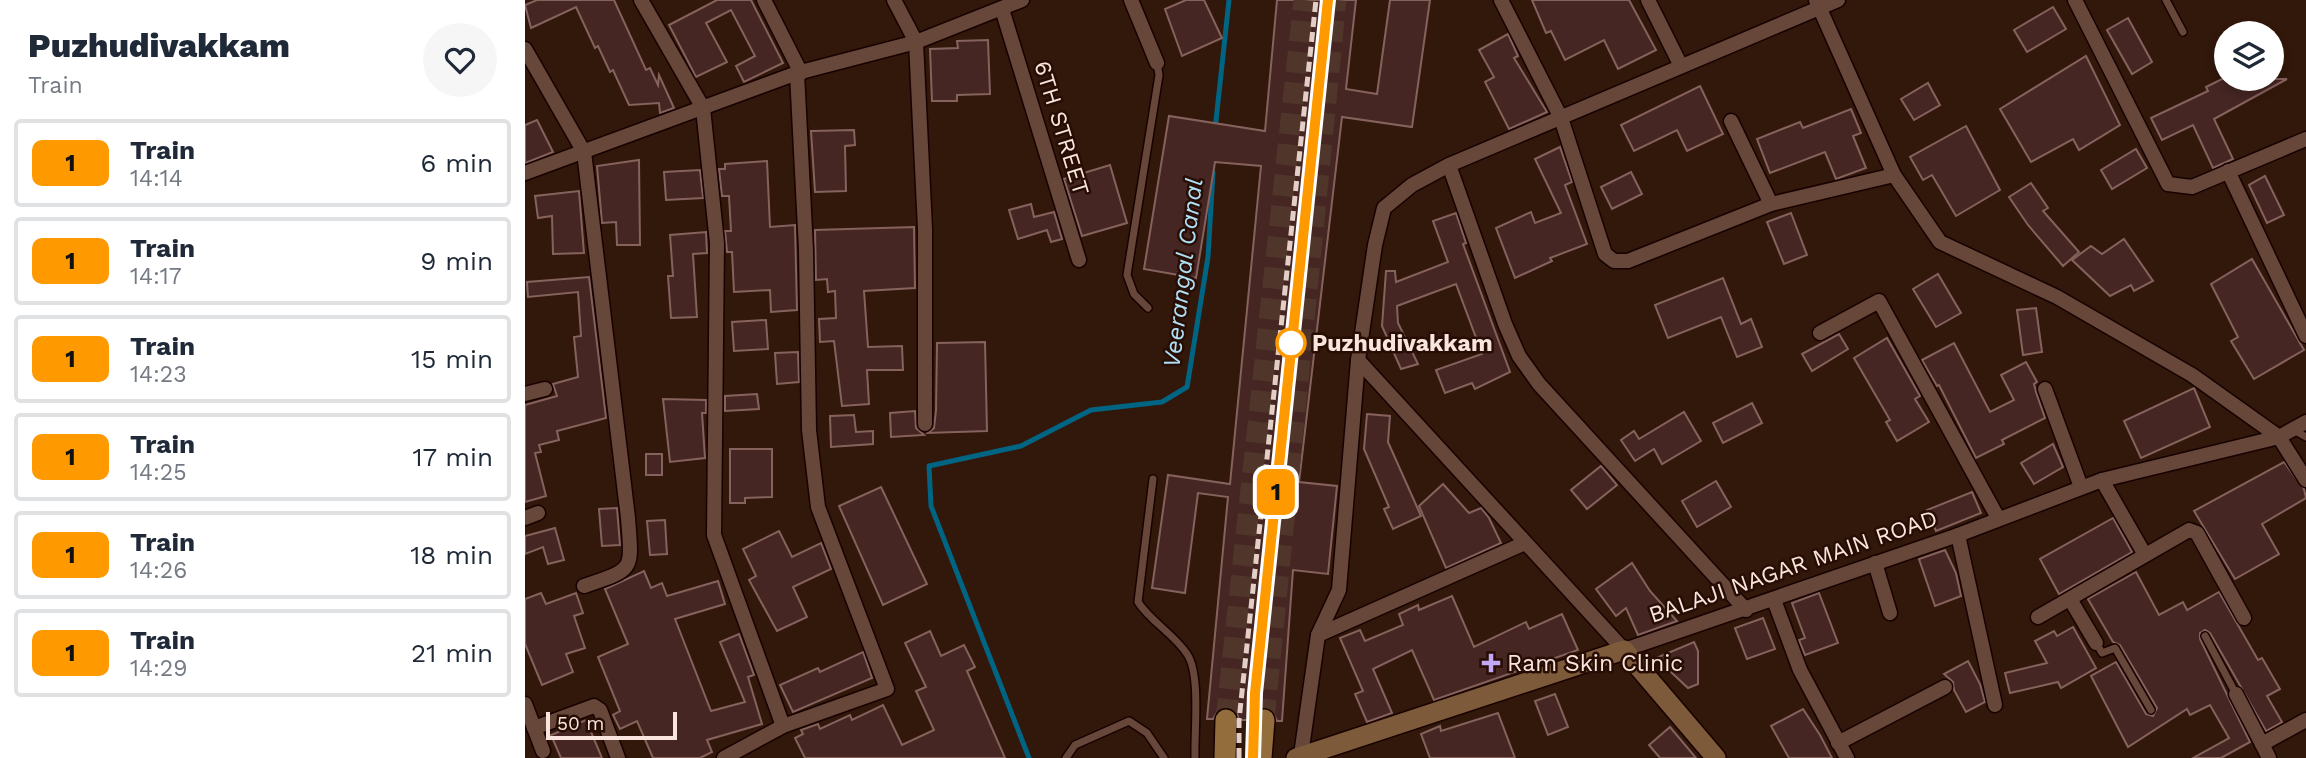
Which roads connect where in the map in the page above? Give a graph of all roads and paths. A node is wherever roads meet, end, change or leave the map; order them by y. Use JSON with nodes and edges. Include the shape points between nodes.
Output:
{"nodes":[{"id":1,"x":642,"y":0,"type":"edge"},
{"id":2,"x":764,"y":0,"type":"edge"},
{"id":3,"x":894,"y":0,"type":"edge"},
{"id":4,"x":1022,"y":0,"type":"edge"},
{"id":5,"x":1131,"y":0,"type":"edge"},
{"id":6,"x":1501,"y":0,"type":"edge"},
{"id":7,"x":1648,"y":0,"type":"edge"},
{"id":8,"x":1837,"y":0,"type":"edge"},
{"id":9,"x":2075,"y":0,"type":"edge"},
{"id":10,"x":2166,"y":0,"type":"edge"},
{"id":11,"x":1818,"y":4,"type":"edge"},
{"id":12,"x":1002,"y":9,"type":"junction"},
{"id":13,"x":2183,"y":32,"type":"dead end"},
{"id":14,"x":916,"y":42,"type":"junction"},
{"id":15,"x":525,"y":49,"type":"edge"},
{"id":16,"x":1157,"y":63,"type":"joint"},
{"id":17,"x":1681,"y":66,"type":"junction"},
{"id":18,"x":799,"y":73,"type":"junction"},
{"id":19,"x":703,"y":108,"type":"junction"},
{"id":20,"x":1561,"y":118,"type":"junction"},
{"id":21,"x":1731,"y":121,"type":"dead end"},
{"id":22,"x":2306,"y":139,"type":"edge"},
{"id":23,"x":584,"y":152,"type":"junction"},
{"id":24,"x":1449,"y":165,"type":"junction"},
{"id":25,"x":2228,"y":171,"type":"junction"},
{"id":26,"x":525,"y":173,"type":"edge"},
{"id":27,"x":1894,"y":176,"type":"junction"},
{"id":28,"x":1771,"y":204,"type":"junction"},
{"id":29,"x":1079,"y":260,"type":"dead end"},
{"id":30,"x":1148,"y":309,"type":"dead end"},
{"id":31,"x":1820,"y":333,"type":"dead end"},
{"id":32,"x":2306,"y":336,"type":"edge"},
{"id":33,"x":1358,"y":360,"type":"junction"},
{"id":34,"x":2045,"y":389,"type":"dead end"},
{"id":35,"x":545,"y":390,"type":"dead end"},
{"id":36,"x":525,"y":394,"type":"edge"},
{"id":37,"x":2306,"y":422,"type":"edge"},
{"id":38,"x":925,"y":424,"type":"dead end"},
{"id":39,"x":2286,"y":433,"type":"junction"},
{"id":40,"x":2306,"y":437,"type":"edge"},
{"id":41,"x":1153,"y":479,"type":"dead end"},
{"id":42,"x":2102,"y":480,"type":"junction"},
{"id":43,"x":2306,"y":480,"type":"edge"},
{"id":44,"x":2081,"y":487,"type":"junction"},
{"id":45,"x":1998,"y":518,"type":"junction"},
{"id":46,"x":1958,"y":535,"type":"junction"},
{"id":47,"x":1525,"y":543,"type":"junction"},
{"id":48,"x":2145,"y":555,"type":"junction"},
{"id":49,"x":1875,"y":563,"type":"junction"},
{"id":50,"x":584,"y":586,"type":"dead end"},
{"id":51,"x":2070,"y":599,"type":"junction"},
{"id":52,"x":1774,"y":600,"type":"junction"},
{"id":53,"x":1746,"y":610,"type":"junction"},
{"id":54,"x":1890,"y":613,"type":"dead end"},
{"id":55,"x":2038,"y":617,"type":"dead end"},
{"id":56,"x":2244,"y":618,"type":"dead end"},
{"id":57,"x":1318,"y":635,"type":"junction"},
{"id":58,"x":2205,"y":636,"type":"dead end"},
{"id":59,"x":2096,"y":643,"type":"joint"},
{"id":60,"x":1624,"y":650,"type":"junction"},
{"id":61,"x":1945,"y":687,"type":"dead end"},
{"id":62,"x":2236,"y":694,"type":"joint"},
{"id":63,"x":525,"y":704,"type":"edge"},
{"id":64,"x":1995,"y":705,"type":"dead end"},
{"id":65,"x":2151,"y":710,"type":"dead end"},
{"id":66,"x":1226,"y":720,"type":"tunnel mouth"},
{"id":67,"x":1263,"y":720,"type":"tunnel mouth"},
{"id":68,"x":2306,"y":720,"type":"edge"},
{"id":69,"x":783,"y":726,"type":"junction"},
{"id":70,"x":534,"y":729,"type":"junction"},
{"id":71,"x":1839,"y":743,"type":"junction"},
{"id":72,"x":2262,"y":744,"type":"junction"},
{"id":73,"x":543,"y":751,"type":"dead end"},
{"id":74,"x":1298,"y":756,"type":"edge"},
{"id":75,"x":618,"y":758,"type":"edge"},
{"id":76,"x":724,"y":758,"type":"edge"},
{"id":77,"x":1066,"y":758,"type":"edge"},
{"id":78,"x":1164,"y":758,"type":"edge"},
{"id":79,"x":1195,"y":758,"type":"edge"},
{"id":80,"x":1225,"y":758,"type":"edge"},
{"id":81,"x":1261,"y":758,"type":"edge"},
{"id":82,"x":1716,"y":758,"type":"edge"},
{"id":83,"x":1847,"y":758,"type":"edge"},
{"id":84,"x":2269,"y":758,"type":"edge"}],
"edges":[{"from":1,"to":19,"type":"street"},
{"from":2,"to":18,"type":"street"},
{"from":3,"to":14,"type":"street"},
{"from":4,"to":12,"type":"street"},
{"from":5,"to":16,"type":"street"},
{"from":6,"to":20,"type":"street"},
{"from":7,"to":17,"type":"street"},
{"from":8,"to":11,"type":"street"},
{"from":9,"to":25,"type":"street","via":[[2168,184],[2192,187]]},
{"from":10,"to":13,"type":"lane"},
{"from":11,"to":17,"type":"street"},
{"from":11,"to":27,"type":"street"},
{"from":12,"to":14,"type":"street"},
{"from":12,"to":29,"type":"street","name":"6TH STREET"},
{"from":14,"to":18,"type":"street"},
{"from":14,"to":38,"type":"street","via":[[925,229]]},
{"from":15,"to":23,"type":"street"},
{"from":16,"to":30,"type":"lane","via":[[1159,75],[1127,275],[1134,294]]},
{"from":17,"to":20,"type":"street"},
{"from":18,"to":19,"type":"street"},
{"from":18,"to":69,"type":"street","via":[[809,430],[818,507],[887,689]]},
{"from":19,"to":23,"type":"street"},
{"from":19,"to":69,"type":"street","via":[[717,243],[714,535]]},
{"from":20,"to":24,"type":"street"},
{"from":20,"to":28,"type":"street","via":[[1605,254],[1614,261],[1628,261]]},
{"from":21,"to":28,"type":"street"},
{"from":22,"to":25,"type":"street"},
{"from":23,"to":26,"type":"street"},
{"from":23,"to":50,"type":"street","via":[[631,558],[618,575]]},
{"from":24,"to":33,"type":"street","via":[[1412,185],[1384,208]]},
{"from":24,"to":53,"type":"street","via":[[1519,356],[1539,384]]},
{"from":25,"to":32,"type":"street"},
{"from":27,"to":28,"type":"street"},
{"from":27,"to":39,"type":"street","via":[[1940,242],[2057,297]]},
{"from":31,"to":45,"type":"street","via":[[1879,300]]},
{"from":33,"to":47,"type":"street"},
{"from":33,"to":57,"type":"street","via":[[1339,590]]},
{"from":34,"to":44,"type":"street"},
{"from":35,"to":36,"type":"street"},
{"from":37,"to":39,"type":"street","name":"BALAJI NAGAR MAIN ROAD"},
{"from":39,"to":40,"type":"lane"},
{"from":39,"to":42,"type":"street","name":"BALAJI NAGAR MAIN ROAD"},
{"from":39,"to":43,"type":"street"},
{"from":41,"to":79,"type":"lane","via":[[1137,602],[1188,654],[1194,675]]},
{"from":42,"to":44,"type":"street","name":"BALAJI NAGAR MAIN ROAD"},
{"from":42,"to":48,"type":"street"},
{"from":44,"to":45,"type":"street","name":"BALAJI NAGAR MAIN ROAD"},
{"from":45,"to":46,"type":"street","name":"BALAJI NAGAR MAIN ROAD"},
{"from":46,"to":49,"type":"street","name":"BALAJI NAGAR MAIN ROAD"},
{"from":46,"to":64,"type":"street"},
{"from":47,"to":57,"type":"street"},
{"from":47,"to":60,"type":"street"},
{"from":48,"to":51,"type":"street"},
{"from":48,"to":56,"type":"street","via":[[2184,531],[2194,531]]},
{"from":49,"to":52,"type":"street","name":"BALAJI NAGAR MAIN ROAD"},
{"from":49,"to":54,"type":"street"},
{"from":51,"to":55,"type":"street"},
{"from":51,"to":59,"type":"street"},
{"from":52,"to":53,"type":"street","name":"BALAJI NAGAR MAIN ROAD"},
{"from":52,"to":71,"type":"street","via":[[1800,670]]},
{"from":53,"to":60,"type":"street","name":"BALAJI NAGAR MAIN ROAD"},
{"from":57,"to":74,"type":"street"},
{"from":58,"to":62,"type":"lane"},
{"from":59,"to":65,"type":"lane","via":[[2101,653],[2115,648]]},
{"from":60,"to":74,"type":"street","name":"BALAJI NAGAR MAIN ROAD"},
{"from":60,"to":82,"type":"street"},
{"from":61,"to":71,"type":"street"},
{"from":62,"to":72,"type":"street"},
{"from":63,"to":70,"type":"street"},
{"from":66,"to":80,"type":"main road"},
{"from":67,"to":81,"type":"main road"},
{"from":68,"to":72,"type":"street"},
{"from":69,"to":76,"type":"street"},
{"from":70,"to":73,"type":"street"},
{"from":70,"to":75,"type":"street","via":[[590,706],[600,710]]},
{"from":71,"to":83,"type":"street"},
{"from":72,"to":84,"type":"street"},
{"from":77,"to":78,"type":"lane","via":[[1075,744],[1129,721],[1147,733]]}]}
